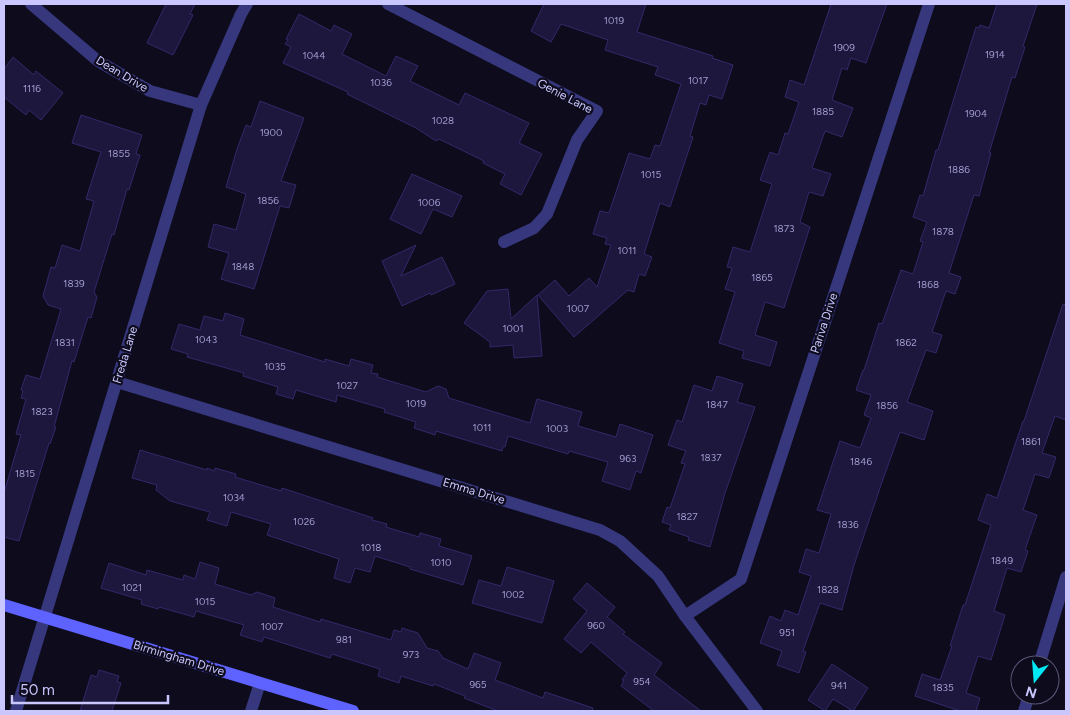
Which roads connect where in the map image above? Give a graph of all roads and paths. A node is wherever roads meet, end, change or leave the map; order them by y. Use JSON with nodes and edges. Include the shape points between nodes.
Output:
{"nodes":[{"id":1,"x":31,"y":4,"type":"edge"},
{"id":2,"x":247,"y":4,"type":"edge"},
{"id":3,"x":388,"y":4,"type":"edge"},
{"id":4,"x":929,"y":4,"type":"edge"},
{"id":5,"x":201,"y":105,"type":"junction"},
{"id":6,"x":504,"y":242,"type":"dead end"},
{"id":7,"x":117,"y":382,"type":"junction"},
{"id":8,"x":1066,"y":577,"type":"edge"},
{"id":9,"x":4,"y":605,"type":"edge"},
{"id":10,"x":685,"y":616,"type":"junction"},
{"id":11,"x":45,"y":617,"type":"junction"},
{"id":12,"x":1042,"y":655,"type":"edge"},
{"id":13,"x":260,"y":683,"type":"junction"},
{"id":14,"x":16,"y":711,"type":"edge"},
{"id":15,"x":251,"y":711,"type":"edge"},
{"id":16,"x":353,"y":711,"type":"edge"},
{"id":17,"x":758,"y":711,"type":"edge"}],
"edges":[{"from":1,"to":5,"type":"street","name":"Dean Drive","via":[[98,61],[150,91]]},
{"from":2,"to":5,"type":"street","name":"Freda Lane"},
{"from":3,"to":6,"type":"street","name":"Genie Lane","via":[[597,111],[577,140],[547,214],[534,228]]},
{"from":4,"to":10,"type":"street","name":"Pariva Drive","via":[[741,579]]},
{"from":5,"to":7,"type":"street","name":"Freda Lane"},
{"from":7,"to":10,"type":"street","name":"Emma Drive","via":[[600,530],[620,541],[658,576]]},
{"from":7,"to":11,"type":"street","name":"Freda Lane"},
{"from":8,"to":12,"type":"street"},
{"from":9,"to":11,"type":"main road","name":"Birmingham Drive"},
{"from":10,"to":17,"type":"street","name":"Emma Drive"},
{"from":11,"to":13,"type":"main road","name":"Birmingham Drive"},
{"from":11,"to":14,"type":"street","name":"Freda Lane"},
{"from":13,"to":15,"type":"street"},
{"from":13,"to":16,"type":"main road","name":"Birmingham Drive"}]}
